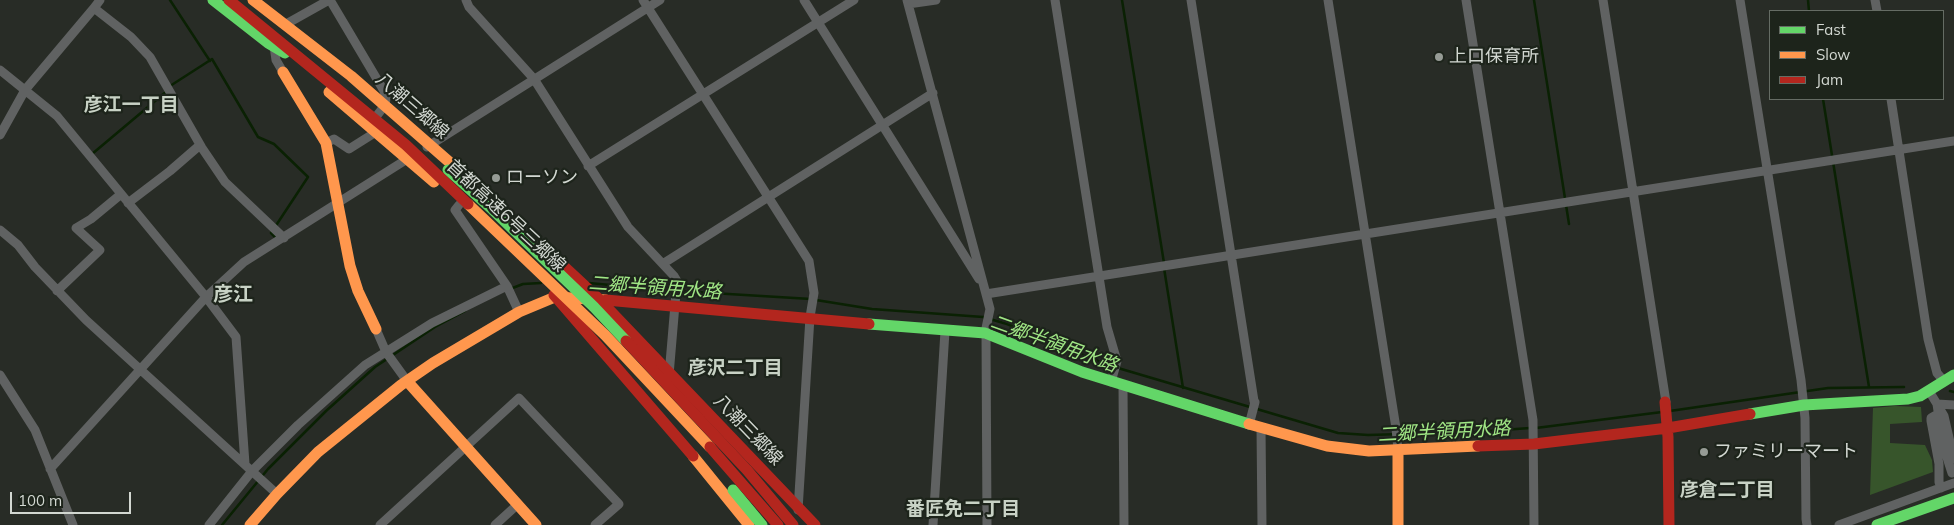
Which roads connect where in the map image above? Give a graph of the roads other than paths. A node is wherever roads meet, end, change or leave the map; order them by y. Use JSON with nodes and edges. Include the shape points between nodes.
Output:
{"nodes":[{"id":1,"x":100,"y":0,"type":"edge"},
{"id":2,"x":213,"y":0,"type":"edge"},
{"id":3,"x":221,"y":0,"type":"edge"},
{"id":4,"x":229,"y":0,"type":"edge"},
{"id":5,"x":245,"y":0,"type":"edge"},
{"id":6,"x":253,"y":0,"type":"edge"},
{"id":7,"x":261,"y":0,"type":"edge"},
{"id":8,"x":329,"y":0,"type":"edge"},
{"id":9,"x":466,"y":0,"type":"edge"},
{"id":10,"x":660,"y":0,"type":"edge"},
{"id":11,"x":804,"y":0,"type":"edge"},
{"id":12,"x":854,"y":0,"type":"edge"},
{"id":13,"x":936,"y":0,"type":"edge"},
{"id":14,"x":1055,"y":0,"type":"edge"},
{"id":15,"x":1191,"y":0,"type":"edge"},
{"id":16,"x":1328,"y":0,"type":"edge"},
{"id":17,"x":1466,"y":0,"type":"edge"},
{"id":18,"x":1602,"y":0,"type":"edge"},
{"id":19,"x":1740,"y":0,"type":"edge"},
{"id":20,"x":907,"y":2,"type":"edge"},
{"id":21,"x":646,"y":4,"type":"edge"},
{"id":22,"x":94,"y":8,"type":"junction"},
{"id":23,"x":818,"y":22,"type":"junction"},
{"id":24,"x":288,"y":23,"type":"junction"},
{"id":25,"x":274,"y":46,"type":"junction"},
{"id":26,"x":310,"y":46,"type":"junction"},
{"id":27,"x":287,"y":55,"type":"junction"},
{"id":28,"x":0,"y":70,"type":"edge"},
{"id":29,"x":283,"y":72,"type":"joint"},
{"id":30,"x":534,"y":79,"type":"junction"},
{"id":31,"x":25,"y":90,"type":"junction"},
{"id":32,"x":933,"y":93,"type":"junction"},
{"id":33,"x":704,"y":94,"type":"junction"},
{"id":34,"x":1891,"y":100,"type":"edge"},
{"id":35,"x":385,"y":106,"type":"junction"},
{"id":36,"x":883,"y":126,"type":"junction"},
{"id":37,"x":374,"y":131,"type":"junction"},
{"id":38,"x":0,"y":135,"type":"edge"},
{"id":39,"x":1954,"y":141,"type":"edge"},
{"id":40,"x":326,"y":143,"type":"junction"},
{"id":41,"x":200,"y":145,"type":"junction"},
{"id":42,"x":430,"y":145,"type":"junction"},
{"id":43,"x":1899,"y":150,"type":"junction"},
{"id":44,"x":408,"y":159,"type":"junction"},
{"id":45,"x":588,"y":166,"type":"junction"},
{"id":46,"x":1767,"y":170,"type":"junction"},
{"id":47,"x":477,"y":187,"type":"junction"},
{"id":48,"x":1632,"y":192,"type":"junction"},
{"id":49,"x":120,"y":195,"type":"junction"},
{"id":50,"x":769,"y":198,"type":"junction"},
{"id":51,"x":128,"y":203,"type":"junction"},
{"id":52,"x":338,"y":204,"type":"junction"},
{"id":53,"x":460,"y":206,"type":"junction"},
{"id":54,"x":1499,"y":213,"type":"junction"},
{"id":55,"x":0,"y":230,"type":"edge"},
{"id":56,"x":1365,"y":234,"type":"junction"},
{"id":57,"x":284,"y":238,"type":"junction"},
{"id":58,"x":1230,"y":256,"type":"junction"},
{"id":59,"x":664,"y":263,"type":"junction"},
{"id":60,"x":1099,"y":276,"type":"junction"},
{"id":61,"x":506,"y":286,"type":"junction"},
{"id":62,"x":57,"y":290,"type":"junction"},
{"id":63,"x":986,"y":292,"type":"junction"},
{"id":64,"x":206,"y":297,"type":"junction"},
{"id":65,"x":555,"y":297,"type":"junction"},
{"id":66,"x":599,"y":299,"type":"junction"},
{"id":67,"x":674,"y":305,"type":"junction"},
{"id":68,"x":517,"y":306,"type":"junction"},
{"id":69,"x":810,"y":317,"type":"junction"},
{"id":70,"x":376,"y":329,"type":"joint"},
{"id":71,"x":945,"y":332,"type":"junction"},
{"id":72,"x":985,"y":333,"type":"junction"},
{"id":73,"x":605,"y":335,"type":"junction"},
{"id":74,"x":386,"y":352,"type":"junction"},
{"id":75,"x":141,"y":369,"type":"junction"},
{"id":76,"x":669,"y":373,"type":"junction"},
{"id":77,"x":1954,"y":374,"type":"edge"},
{"id":78,"x":0,"y":375,"type":"edge"},
{"id":79,"x":1943,"y":380,"type":"junction"},
{"id":80,"x":407,"y":381,"type":"junction"},
{"id":81,"x":1111,"y":382,"type":"junction"},
{"id":82,"x":1123,"y":386,"type":"junction"},
{"id":83,"x":1929,"y":390,"type":"junction"},
{"id":84,"x":1666,"y":402,"type":"joint"},
{"id":85,"x":1804,"y":405,"type":"junction"},
{"id":86,"x":1954,"y":405,"type":"edge"},
{"id":87,"x":700,"y":406,"type":"junction"},
{"id":88,"x":1938,"y":409,"type":"junction"},
{"id":89,"x":1249,"y":425,"type":"junction"},
{"id":90,"x":667,"y":428,"type":"junction"},
{"id":91,"x":1261,"y":428,"type":"junction"},
{"id":92,"x":1668,"y":428,"type":"junction"},
{"id":93,"x":1534,"y":444,"type":"junction"},
{"id":94,"x":465,"y":446,"type":"junction"},
{"id":95,"x":1398,"y":450,"type":"junction"},
{"id":96,"x":1954,"y":459,"type":"edge"},
{"id":97,"x":245,"y":464,"type":"junction"},
{"id":98,"x":50,"y":469,"type":"junction"},
{"id":99,"x":747,"y":470,"type":"junction"},
{"id":100,"x":252,"y":471,"type":"junction"},
{"id":101,"x":1952,"y":472,"type":"dead end"},
{"id":102,"x":1954,"y":483,"type":"edge"},
{"id":103,"x":1941,"y":488,"type":"junction"},
{"id":104,"x":273,"y":490,"type":"junction"},
{"id":105,"x":1954,"y":498,"type":"edge"},
{"id":106,"x":517,"y":505,"type":"junction"},
{"id":107,"x":1932,"y":506,"type":"junction"},
{"id":108,"x":798,"y":507,"type":"junction"},
{"id":109,"x":742,"y":523,"type":"edge"},
{"id":110,"x":73,"y":525,"type":"edge"},
{"id":111,"x":209,"y":525,"type":"edge"},
{"id":112,"x":250,"y":525,"type":"edge"},
{"id":113,"x":380,"y":525,"type":"edge"},
{"id":114,"x":495,"y":525,"type":"edge"},
{"id":115,"x":536,"y":525,"type":"edge"},
{"id":116,"x":595,"y":525,"type":"edge"},
{"id":117,"x":762,"y":525,"type":"edge"},
{"id":118,"x":778,"y":525,"type":"edge"},
{"id":119,"x":795,"y":525,"type":"edge"},
{"id":120,"x":802,"y":525,"type":"edge"},
{"id":121,"x":814,"y":525,"type":"edge"},
{"id":122,"x":933,"y":525,"type":"edge"},
{"id":123,"x":987,"y":525,"type":"edge"},
{"id":124,"x":1124,"y":525,"type":"edge"},
{"id":125,"x":1262,"y":525,"type":"edge"},
{"id":126,"x":1398,"y":525,"type":"edge"},
{"id":127,"x":1534,"y":525,"type":"edge"},
{"id":128,"x":1669,"y":525,"type":"edge"},
{"id":129,"x":1807,"y":525,"type":"edge"},
{"id":130,"x":1839,"y":525,"type":"edge"},
{"id":131,"x":1877,"y":525,"type":"edge"},
{"id":132,"x":1894,"y":525,"type":"edge"}],
"edges":[{"from":1,"to":22,"type":"street"},
{"from":2,"to":25,"type":"main road"},
{"from":3,"to":27,"type":"main road"},
{"from":4,"to":73,"type":"main road","name":"首都高速6号三郷線","bridge":true,"via":[[406,145]]},
{"from":5,"to":99,"type":"main road","name":"首都高速6号三郷線","bridge":true,"via":[[378,108],[493,210],[594,307]]},
{"from":6,"to":26,"type":"main road","name":"八潮三郷線"},
{"from":7,"to":24,"type":"main road"},
{"from":8,"to":24,"type":"street"},
{"from":8,"to":35,"type":"street","via":[[384,91]]},
{"from":9,"to":30,"type":"street"},
{"from":10,"to":21,"type":"street"},
{"from":11,"to":23,"type":"street"},
{"from":12,"to":23,"type":"street"},
{"from":13,"to":20,"type":"street"},
{"from":14,"to":60,"type":"street"},
{"from":15,"to":58,"type":"street"},
{"from":16,"to":56,"type":"street"},
{"from":17,"to":54,"type":"street"},
{"from":18,"to":48,"type":"street"},
{"from":19,"to":46,"type":"street"},
{"from":20,"to":32,"type":"street"},
{"from":21,"to":30,"type":"street"},
{"from":21,"to":33,"type":"street"},
{"from":22,"to":31,"type":"street"},
{"from":22,"to":41,"type":"street","via":[[131,37],[150,57]]},
{"from":23,"to":33,"type":"street"},
{"from":23,"to":36,"type":"street"},
{"from":24,"to":26,"type":"main road"},
{"from":25,"to":27,"type":"main road"},
{"from":25,"to":29,"type":"street","via":[[276,60]]},
{"from":26,"to":35,"type":"main road","name":"八潮三郷線"},
{"from":27,"to":37,"type":"main road"},
{"from":28,"to":31,"type":"street"},
{"from":29,"to":40,"type":"main road"},
{"from":30,"to":42,"type":"street"},
{"from":30,"to":45,"type":"street"},
{"from":31,"to":38,"type":"street"},
{"from":31,"to":49,"type":"street","via":[[56,116]]},
{"from":32,"to":36,"type":"street"},
{"from":32,"to":63,"type":"street"},
{"from":33,"to":45,"type":"street"},
{"from":33,"to":50,"type":"street"},
{"from":34,"to":43,"type":"street"},
{"from":35,"to":37,"type":"street","via":[[372,122]]},
{"from":35,"to":42,"type":"main road","name":"八潮三郷線"},
{"from":36,"to":50,"type":"street"},
{"from":36,"to":63,"type":"street"},
{"from":37,"to":40,"type":"street","via":[[348,149],[334,139]]},
{"from":37,"to":44,"type":"main road"},
{"from":39,"to":43,"type":"street"},
{"from":40,"to":52,"type":"main road"},
{"from":41,"to":51,"type":"street"},
{"from":41,"to":57,"type":"street","via":[[225,182]]},
{"from":42,"to":44,"type":"street"},
{"from":42,"to":47,"type":"main road","name":"八潮三郷線"},
{"from":43,"to":46,"type":"street"},
{"from":43,"to":79,"type":"street","via":[[1928,339],[1937,373]]},
{"from":44,"to":52,"type":"street"},
{"from":44,"to":53,"type":"main road"},
{"from":45,"to":59,"type":"street","via":[[628,227]]},
{"from":46,"to":48,"type":"street"},
{"from":46,"to":85,"type":"street"},
{"from":47,"to":53,"type":"street","via":[[479,197],[470,207]]},
{"from":47,"to":66,"type":"main road","name":"八潮三郷線"},
{"from":48,"to":54,"type":"street"},
{"from":48,"to":84,"type":"street"},
{"from":49,"to":51,"type":"street"},
{"from":49,"to":62,"type":"street","via":[[76,228],[100,250]]},
{"from":50,"to":59,"type":"street"},
{"from":50,"to":69,"type":"street","via":[[810,261],[814,295]]},
{"from":51,"to":64,"type":"street"},
{"from":52,"to":57,"type":"street"},
{"from":52,"to":70,"type":"main road","via":[[354,279]]},
{"from":53,"to":61,"type":"street","via":[[455,210]]},
{"from":53,"to":65,"type":"main road"},
{"from":54,"to":56,"type":"street"},
{"from":54,"to":93,"type":"street","via":[[1533,420]]},
{"from":55,"to":62,"type":"street","via":[[18,245]]},
{"from":56,"to":58,"type":"street"},
{"from":56,"to":95,"type":"street"},
{"from":57,"to":64,"type":"street","via":[[244,262]]},
{"from":58,"to":60,"type":"street"},
{"from":58,"to":89,"type":"street","via":[[1255,402]]},
{"from":59,"to":67,"type":"street","via":[[677,282]]},
{"from":60,"to":63,"type":"street"},
{"from":60,"to":81,"type":"street","via":[[1107,328],[1117,361]]},
{"from":61,"to":68,"type":"street"},
{"from":61,"to":74,"type":"street","via":[[432,323]]},
{"from":62,"to":75,"type":"street"},
{"from":63,"to":72,"type":"street","via":[[990,312]]},
{"from":64,"to":75,"type":"street"},
{"from":64,"to":97,"type":"street","via":[[236,337]]},
{"from":65,"to":66,"type":"main road"},
{"from":65,"to":68,"type":"main road"},
{"from":65,"to":90,"type":"main road"},
{"from":66,"to":67,"type":"main road"},
{"from":66,"to":76,"type":"main road","name":"八潮三郷線"},
{"from":67,"to":69,"type":"main road"},
{"from":67,"to":76,"type":"street"},
{"from":68,"to":80,"type":"main road"},
{"from":69,"to":71,"type":"main road"},
{"from":69,"to":108,"type":"street"},
{"from":70,"to":74,"type":"street"},
{"from":71,"to":72,"type":"main road"},
{"from":71,"to":122,"type":"street"},
{"from":72,"to":81,"type":"main road"},
{"from":72,"to":123,"type":"street"},
{"from":73,"to":117,"type":"main road","bridge":true},
{"from":73,"to":118,"type":"main road","name":"首都高速6号三郷線","bridge":true},
{"from":74,"to":80,"type":"street"},
{"from":74,"to":100,"type":"street","via":[[365,365]]},
{"from":75,"to":97,"type":"street"},
{"from":75,"to":98,"type":"street"},
{"from":76,"to":87,"type":"main road","name":"八潮三郷線"},
{"from":76,"to":90,"type":"street"},
{"from":77,"to":79,"type":"main road"},
{"from":78,"to":98,"type":"street","via":[[35,430]]},
{"from":79,"to":83,"type":"main road"},
{"from":80,"to":94,"type":"main road"},
{"from":80,"to":104,"type":"main road"},
{"from":81,"to":82,"type":"main road"},
{"from":82,"to":89,"type":"main road"},
{"from":82,"to":124,"type":"street"},
{"from":83,"to":85,"type":"main road","via":[[1920,396],[1895,401]]},
{"from":83,"to":88,"type":"street"},
{"from":84,"to":92,"type":"main road"},
{"from":85,"to":92,"type":"main road"},
{"from":85,"to":129,"type":"street"},
{"from":86,"to":88,"type":"street"},
{"from":87,"to":108,"type":"main road","name":"八潮三郷線"},
{"from":87,"to":109,"type":"main road","via":[[700,439],[749,500],[750,506]]},
{"from":88,"to":96,"type":"street","via":[[1944,416]]},
{"from":88,"to":101,"type":"street","via":[[1943,446]]},
{"from":88,"to":103,"type":"street","via":[[1930,421],[1940,464]]},
{"from":89,"to":91,"type":"main road"},
{"from":90,"to":109,"type":"main road"},
{"from":91,"to":95,"type":"main road","via":[[1327,446],[1369,451]]},
{"from":91,"to":125,"type":"street"},
{"from":92,"to":93,"type":"main road"},
{"from":92,"to":128,"type":"main road"},
{"from":93,"to":95,"type":"main road"},
{"from":93,"to":127,"type":"street"},
{"from":94,"to":106,"type":"main road"},
{"from":94,"to":113,"type":"street"},
{"from":94,"to":116,"type":"street","via":[[519,398],[619,504]]},
{"from":95,"to":126,"type":"main road"},
{"from":97,"to":100,"type":"street"},
{"from":98,"to":110,"type":"street"},
{"from":99,"to":119,"type":"main road","name":"首都高速6号三郷線","bridge":true},
{"from":99,"to":120,"type":"main road","bridge":true},
{"from":100,"to":104,"type":"street"},
{"from":100,"to":111,"type":"street"},
{"from":102,"to":103,"type":"street"},
{"from":103,"to":130,"type":"street"},
{"from":104,"to":112,"type":"main road"},
{"from":105,"to":107,"type":"main road"},
{"from":106,"to":114,"type":"street"},
{"from":106,"to":115,"type":"main road"},
{"from":107,"to":131,"type":"main road"},
{"from":107,"to":132,"type":"main road"},
{"from":108,"to":119,"type":"street"},
{"from":108,"to":121,"type":"main road","name":"八潮三郷線"}]}
